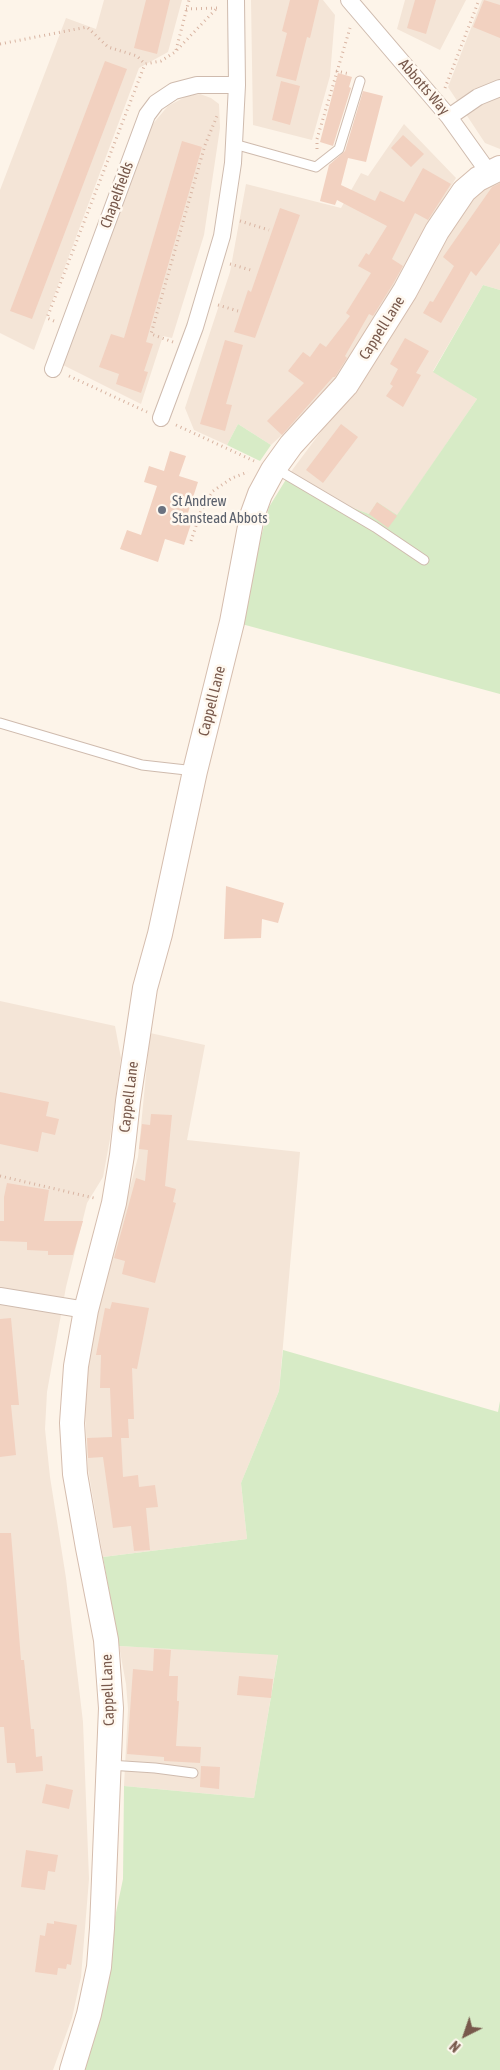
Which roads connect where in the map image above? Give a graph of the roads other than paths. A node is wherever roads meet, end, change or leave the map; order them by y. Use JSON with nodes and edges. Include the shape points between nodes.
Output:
{"nodes":[{"id":1,"x":236,"y":0,"type":"edge"},
{"id":2,"x":354,"y":2,"type":"edge"},
{"id":3,"x":360,"y":81,"type":"dead end"},
{"id":4,"x":231,"y":85,"type":"junction"},
{"id":5,"x":500,"y":88,"type":"edge"},
{"id":6,"x":444,"y":111,"type":"junction"},
{"id":7,"x":234,"y":144,"type":"junction"},
{"id":8,"x":494,"y":170,"type":"edge"},
{"id":9,"x":53,"y":369,"type":"dead end"},
{"id":10,"x":161,"y":418,"type":"dead end"},
{"id":11,"x":272,"y":471,"type":"junction"},
{"id":12,"x":424,"y":560,"type":"dead end"},
{"id":13,"x":0,"y":723,"type":"edge"},
{"id":14,"x":195,"y":771,"type":"junction"},
{"id":15,"x":0,"y":1296,"type":"edge"},
{"id":16,"x":86,"y":1310,"type":"junction"},
{"id":17,"x":109,"y":1765,"type":"junction"},
{"id":18,"x":193,"y":1773,"type":"dead end"},
{"id":19,"x":72,"y":2070,"type":"edge"}],
"edges":[{"from":1,"to":4,"type":"street"},
{"from":2,"to":6,"type":"street","name":"Abbotts Way"},
{"from":3,"to":7,"type":"lane","via":[[339,148],[316,167]]},
{"from":4,"to":7,"type":"street"},
{"from":4,"to":9,"type":"street","name":"Chapelfields","via":[[197,85],[174,91],[156,103],[147,115]]},
{"from":5,"to":6,"type":"street"},
{"from":6,"to":8,"type":"street","name":"Abbotts Way"},
{"from":7,"to":10,"type":"street","via":[[222,236],[195,327]]},
{"from":8,"to":11,"type":"street","name":"Cappell Lane","via":[[464,191],[346,385],[291,445]]},
{"from":11,"to":12,"type":"lane","via":[[375,527]]},
{"from":11,"to":14,"type":"street","name":"Cappell Lane","via":[[252,516],[232,622]]},
{"from":13,"to":14,"type":"lane","via":[[142,765]]},
{"from":14,"to":16,"type":"street","name":"Cappell Lane","via":[[145,988],[114,1203]]},
{"from":15,"to":16,"type":"street"},
{"from":16,"to":17,"type":"street","name":"Cappell Lane","via":[[76,1366],[72,1433],[82,1511],[106,1640],[111,1708]]},
{"from":17,"to":18,"type":"lane"},
{"from":17,"to":19,"type":"street","name":"Cappell Lane","via":[[99,1967]]}]}
